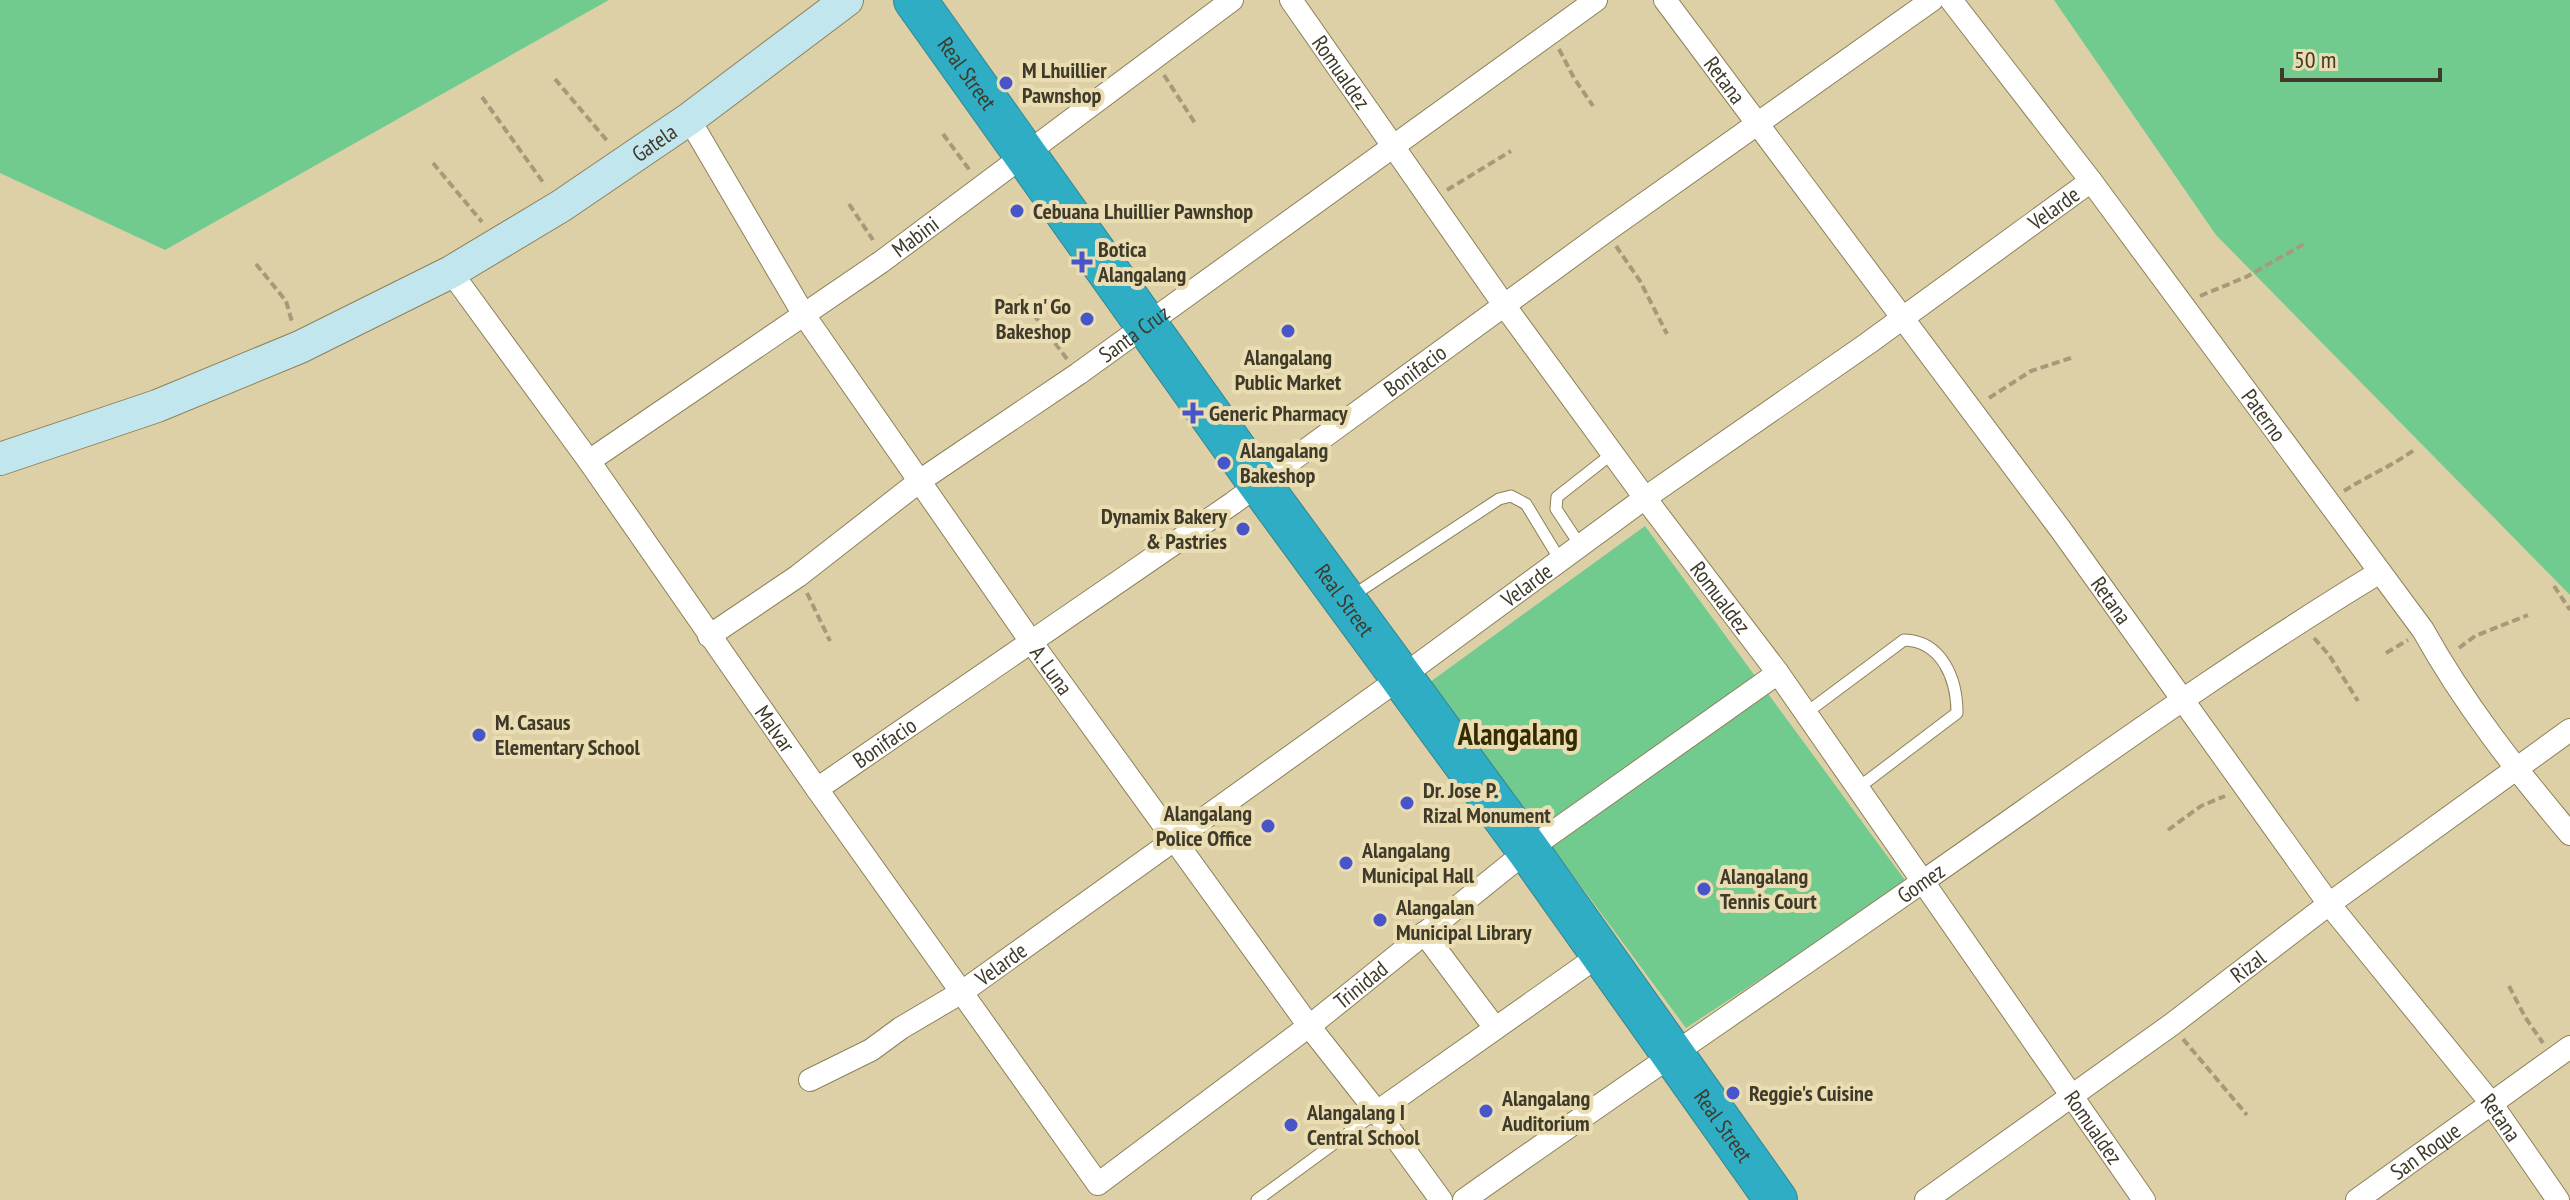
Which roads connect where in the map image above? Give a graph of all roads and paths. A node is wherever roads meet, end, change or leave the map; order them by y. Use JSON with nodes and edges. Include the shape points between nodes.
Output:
{"nodes":[{"id":1,"x":847,"y":0,"type":"edge"},
{"id":2,"x":915,"y":0,"type":"edge"},
{"id":3,"x":1232,"y":0,"type":"edge"},
{"id":4,"x":1291,"y":0,"type":"edge"},
{"id":5,"x":1596,"y":0,"type":"edge"},
{"id":6,"x":1665,"y":0,"type":"edge"},
{"id":7,"x":1932,"y":0,"type":"edge"},
{"id":8,"x":1951,"y":0,"type":"edge"},
{"id":9,"x":1551,"y":33,"type":"junction"},
{"id":10,"x":1152,"y":61,"type":"junction"},
{"id":11,"x":555,"y":79,"type":"dead end"},
{"id":12,"x":482,"y":97,"type":"dead end"},
{"id":13,"x":1593,"y":106,"type":"dead end"},
{"id":14,"x":689,"y":119,"type":"junction"},
{"id":15,"x":1195,"y":123,"type":"dead end"},
{"id":16,"x":1756,"y":125,"type":"junction"},
{"id":17,"x":943,"y":134,"type":"dead end"},
{"id":18,"x":1394,"y":146,"type":"junction"},
{"id":19,"x":1511,"y":151,"type":"dead end"},
{"id":20,"x":1025,"y":153,"type":"junction"},
{"id":21,"x":627,"y":162,"type":"junction"},
{"id":22,"x":433,"y":163,"type":"dead end"},
{"id":23,"x":2091,"y":181,"type":"junction"},
{"id":24,"x":983,"y":186,"type":"junction"},
{"id":25,"x":1431,"y":199,"type":"junction"},
{"id":26,"x":849,"y":204,"type":"dead end"},
{"id":27,"x":561,"y":206,"type":"junction"},
{"id":28,"x":1606,"y":231,"type":"junction"},
{"id":29,"x":499,"y":243,"type":"junction"},
{"id":30,"x":2304,"y":244,"type":"dead end"},
{"id":31,"x":881,"y":262,"type":"junction"},
{"id":32,"x":256,"y":264,"type":"dead end"},
{"id":33,"x":451,"y":272,"type":"junction"},
{"id":34,"x":1019,"y":295,"type":"dead end"},
{"id":35,"x":2183,"y":303,"type":"junction"},
{"id":36,"x":1504,"y":305,"type":"junction"},
{"id":37,"x":804,"y":315,"type":"junction"},
{"id":38,"x":1902,"y":318,"type":"junction"},
{"id":39,"x":1147,"y":324,"type":"junction"},
{"id":40,"x":1667,"y":334,"type":"dead end"},
{"id":41,"x":300,"y":347,"type":"junction"},
{"id":42,"x":2071,"y":358,"type":"dead end"},
{"id":43,"x":1078,"y":374,"type":"junction"},
{"id":44,"x":1970,"y":410,"type":"junction"},
{"id":45,"x":2414,"y":450,"type":"dead end"},
{"id":46,"x":1613,"y":453,"type":"junction"},
{"id":47,"x":0,"y":459,"type":"edge"},
{"id":48,"x":589,"y":461,"type":"junction"},
{"id":49,"x":921,"y":480,"type":"junction"},
{"id":50,"x":1259,"y":483,"type":"junction"},
{"id":51,"x":1645,"y":498,"type":"junction"},
{"id":52,"x":2328,"y":502,"type":"junction"},
{"id":53,"x":1580,"y":545,"type":"junction"},
{"id":54,"x":1560,"y":560,"type":"junction"},
{"id":55,"x":2380,"y":572,"type":"junction"},
{"id":56,"x":798,"y":576,"type":"junction"},
{"id":57,"x":2554,"y":586,"type":"dead end"},
{"id":58,"x":1345,"y":601,"type":"junction"},
{"id":59,"x":2570,"y":610,"type":"edge"},
{"id":60,"x":2528,"y":615,"type":"dead end"},
{"id":61,"x":2299,"y":621,"type":"junction"},
{"id":62,"x":709,"y":636,"type":"junction"},
{"id":63,"x":830,"y":641,"type":"dead end"},
{"id":64,"x":1032,"y":643,"type":"junction"},
{"id":65,"x":2441,"y":661,"type":"junction"},
{"id":66,"x":1778,"y":673,"type":"junction"},
{"id":67,"x":1400,"y":678,"type":"junction"},
{"id":68,"x":2182,"y":698,"type":"junction"},
{"id":69,"x":2358,"y":701,"type":"dead end"},
{"id":70,"x":1806,"y":713,"type":"junction"},
{"id":71,"x":2570,"y":730,"type":"edge"},
{"id":72,"x":2517,"y":771,"type":"junction"},
{"id":73,"x":2246,"y":787,"type":"junction"},
{"id":74,"x":1858,"y":788,"type":"junction"},
{"id":75,"x":817,"y":789,"type":"junction"},
{"id":76,"x":2168,"y":830,"type":"dead end"},
{"id":77,"x":2570,"y":834,"type":"edge"},
{"id":78,"x":1175,"y":840,"type":"junction"},
{"id":79,"x":1528,"y":850,"type":"junction"},
{"id":80,"x":1923,"y":882,"type":"junction"},
{"id":81,"x":2329,"y":904,"type":"junction"},
{"id":82,"x":1424,"y":933,"type":"junction"},
{"id":83,"x":1601,"y":954,"type":"junction"},
{"id":84,"x":2509,"y":986,"type":"dead end"},
{"id":85,"x":962,"y":992,"type":"junction"},
{"id":86,"x":2171,"y":1025,"type":"junction"},
{"id":87,"x":1309,"y":1026,"type":"junction"},
{"id":88,"x":1495,"y":1028,"type":"junction"},
{"id":89,"x":2562,"y":1053,"type":"edge"},
{"id":90,"x":1672,"y":1054,"type":"junction"},
{"id":91,"x":810,"y":1080,"type":"dead end"},
{"id":92,"x":2071,"y":1097,"type":"junction"},
{"id":93,"x":2491,"y":1103,"type":"junction"},
{"id":94,"x":1377,"y":1112,"type":"junction"},
{"id":95,"x":2247,"y":1115,"type":"dead end"},
{"id":96,"x":1098,"y":1184,"type":"joint"},
{"id":97,"x":1257,"y":1200,"type":"edge"},
{"id":98,"x":1441,"y":1200,"type":"edge"},
{"id":99,"x":1464,"y":1200,"type":"edge"},
{"id":100,"x":1776,"y":1200,"type":"edge"},
{"id":101,"x":1926,"y":1200,"type":"edge"},
{"id":102,"x":2144,"y":1200,"type":"edge"},
{"id":103,"x":2357,"y":1200,"type":"edge"},
{"id":104,"x":2558,"y":1200,"type":"edge"}],
"edges":[{"from":1,"to":14,"type":"street","name":"Gatela"},
{"from":2,"to":20,"type":"highway","name":"Real Street"},
{"from":3,"to":10,"type":"street","name":"Mabini"},
{"from":4,"to":18,"type":"street","name":"Romualdez"},
{"from":5,"to":9,"type":"street","name":"Santa Cruz"},
{"from":6,"to":16,"type":"street","name":"Retana"},
{"from":7,"to":16,"type":"street","name":"Bonifacio"},
{"from":8,"to":23,"type":"street","name":"Paterno"},
{"from":9,"to":13,"type":"path"},
{"from":9,"to":18,"type":"street","name":"Santa Cruz"},
{"from":10,"to":15,"type":"path"},
{"from":10,"to":20,"type":"street","name":"Mabini"},
{"from":11,"to":21,"type":"path"},
{"from":12,"to":27,"type":"path"},
{"from":14,"to":21,"type":"street","name":"Gatela"},
{"from":14,"to":37,"type":"street","name":"A. Luna"},
{"from":16,"to":28,"type":"street","name":"Bonifacio"},
{"from":16,"to":38,"type":"street","name":"Retana"},
{"from":17,"to":24,"type":"path"},
{"from":18,"to":25,"type":"street","name":"Romualdez"},
{"from":18,"to":39,"type":"street","name":"Santa Cruz"},
{"from":19,"to":25,"type":"path"},
{"from":20,"to":24,"type":"street","name":"Mabini"},
{"from":20,"to":39,"type":"highway","name":"Real Street"},
{"from":21,"to":27,"type":"street","name":"Gatela"},
{"from":22,"to":29,"type":"path"},
{"from":23,"to":35,"type":"street","name":"Paterno"},
{"from":23,"to":38,"type":"street","name":"Velarde"},
{"from":24,"to":31,"type":"street","name":"Mabini"},
{"from":25,"to":36,"type":"street","name":"Romualdez"},
{"from":26,"to":31,"type":"path","via":[[870,233]]},
{"from":27,"to":29,"type":"street","name":"Gatela"},
{"from":28,"to":36,"type":"street","name":"Bonifacio"},
{"from":28,"to":40,"type":"path"},
{"from":29,"to":33,"type":"street","name":"Gatela"},
{"from":30,"to":35,"type":"path","via":[[2246,277]]},
{"from":31,"to":37,"type":"street","name":"Mabini"},
{"from":32,"to":41,"type":"path","via":[[286,301]]},
{"from":33,"to":41,"type":"street","name":"Gatela"},
{"from":33,"to":48,"type":"street","name":"Malvar"},
{"from":34,"to":43,"type":"path"},
{"from":35,"to":52,"type":"street","name":"Paterno"},
{"from":36,"to":46,"type":"street","name":"Romualdez"},
{"from":36,"to":50,"type":"street","name":"Bonifacio"},
{"from":37,"to":48,"type":"street","name":"Mabini"},
{"from":37,"to":49,"type":"street","name":"A. Luna"},
{"from":38,"to":44,"type":"street","name":"Retana"},
{"from":38,"to":51,"type":"street","name":"Velarde"},
{"from":39,"to":43,"type":"street","name":"Santa Cruz"},
{"from":39,"to":50,"type":"highway","name":"Real Street"},
{"from":41,"to":47,"type":"street","name":"Gatela","via":[[157,406]]},
{"from":42,"to":44,"type":"path","via":[[2031,371]]},
{"from":43,"to":49,"type":"street","name":"Santa Cruz"},
{"from":44,"to":68,"type":"street","name":"Retana"},
{"from":45,"to":52,"type":"path"},
{"from":46,"to":51,"type":"street","name":"Romualdez"},
{"from":46,"to":53,"type":"lane","via":[[1557,497],[1556,509]]},
{"from":48,"to":62,"type":"street","name":"Malvar"},
{"from":49,"to":56,"type":"street","name":"Santa Cruz"},
{"from":49,"to":64,"type":"street","name":"A. Luna"},
{"from":50,"to":58,"type":"highway","name":"Real Street"},
{"from":50,"to":64,"type":"street","name":"Bonifacio"},
{"from":51,"to":53,"type":"street","name":"Velarde"},
{"from":51,"to":66,"type":"street","name":"Romualdez"},
{"from":52,"to":55,"type":"street","name":"Paterno"},
{"from":53,"to":54,"type":"street","name":"Velarde"},
{"from":54,"to":58,"type":"lane","via":[[1526,504],[1511,496]]},
{"from":54,"to":67,"type":"street","name":"Velarde"},
{"from":55,"to":61,"type":"street","name":"Gomez"},
{"from":55,"to":65,"type":"street","name":"Paterno"},
{"from":56,"to":62,"type":"street","name":"Santa Cruz"},
{"from":56,"to":63,"type":"path"},
{"from":57,"to":59,"type":"path"},
{"from":58,"to":67,"type":"highway","name":"Real Street"},
{"from":60,"to":65,"type":"path","via":[[2475,636]]},
{"from":61,"to":68,"type":"street","name":"Gomez"},
{"from":61,"to":69,"type":"path"},
{"from":62,"to":75,"type":"street","name":"Malvar"},
{"from":64,"to":75,"type":"street","name":"Bonifacio"},
{"from":64,"to":78,"type":"street","name":"A. Luna"},
{"from":65,"to":72,"type":"street","name":"Paterno"},
{"from":66,"to":70,"type":"street","name":"Romualdez"},
{"from":66,"to":79,"type":"street","name":"Trinidad"},
{"from":67,"to":78,"type":"street","name":"Velarde"},
{"from":67,"to":79,"type":"highway","name":"Real Street"},
{"from":68,"to":73,"type":"street","name":"Retana"},
{"from":68,"to":80,"type":"street","name":"Gomez"},
{"from":70,"to":74,"type":"street","name":"Romualdez"},
{"from":70,"to":74,"type":"lane","via":[[1904,640],[1929,645],[1944,662],[1957,692],[1957,713]]},
{"from":71,"to":72,"type":"street","name":"Rizal"},
{"from":72,"to":77,"type":"street","name":"Paterno"},
{"from":72,"to":81,"type":"street","name":"Rizal"},
{"from":73,"to":76,"type":"path","via":[[2201,806]]},
{"from":73,"to":81,"type":"street","name":"Retana"},
{"from":74,"to":80,"type":"street","name":"Romualdez"},
{"from":75,"to":85,"type":"street","name":"Malvar"},
{"from":78,"to":85,"type":"street","name":"Velarde"},
{"from":78,"to":87,"type":"street","name":"A. Luna"},
{"from":79,"to":82,"type":"street","name":"Trinidad"},
{"from":79,"to":83,"type":"highway","name":"Real Street"},
{"from":80,"to":90,"type":"street","name":"Gomez"},
{"from":80,"to":92,"type":"street","name":"Romualdez"},
{"from":81,"to":86,"type":"street","name":"Rizal"},
{"from":81,"to":93,"type":"street","name":"Retana"},
{"from":82,"to":87,"type":"street","name":"Trinidad"},
{"from":82,"to":88,"type":"street"},
{"from":83,"to":88,"type":"street"},
{"from":83,"to":90,"type":"highway","name":"Real Street"},
{"from":84,"to":89,"type":"path","via":[[2525,1017]]},
{"from":85,"to":91,"type":"street","name":"Velarde","via":[[871,1050]]},
{"from":85,"to":96,"type":"street","name":"Malvar"},
{"from":86,"to":92,"type":"street","name":"Rizal"},
{"from":86,"to":95,"type":"path"},
{"from":87,"to":94,"type":"street","name":"A. Luna"},
{"from":87,"to":96,"type":"street","name":"Trinidad"},
{"from":88,"to":94,"type":"street"},
{"from":89,"to":93,"type":"street","name":"San Roque"},
{"from":90,"to":99,"type":"street","name":"Gomez"},
{"from":90,"to":100,"type":"highway","name":"Real Street"},
{"from":92,"to":101,"type":"street","name":"Rizal"},
{"from":92,"to":102,"type":"street","name":"Romualdez"},
{"from":93,"to":103,"type":"street","name":"San Roque"},
{"from":93,"to":104,"type":"street","name":"Retana"},
{"from":94,"to":97,"type":"lane"},
{"from":94,"to":98,"type":"street","name":"A. Luna"}]}
